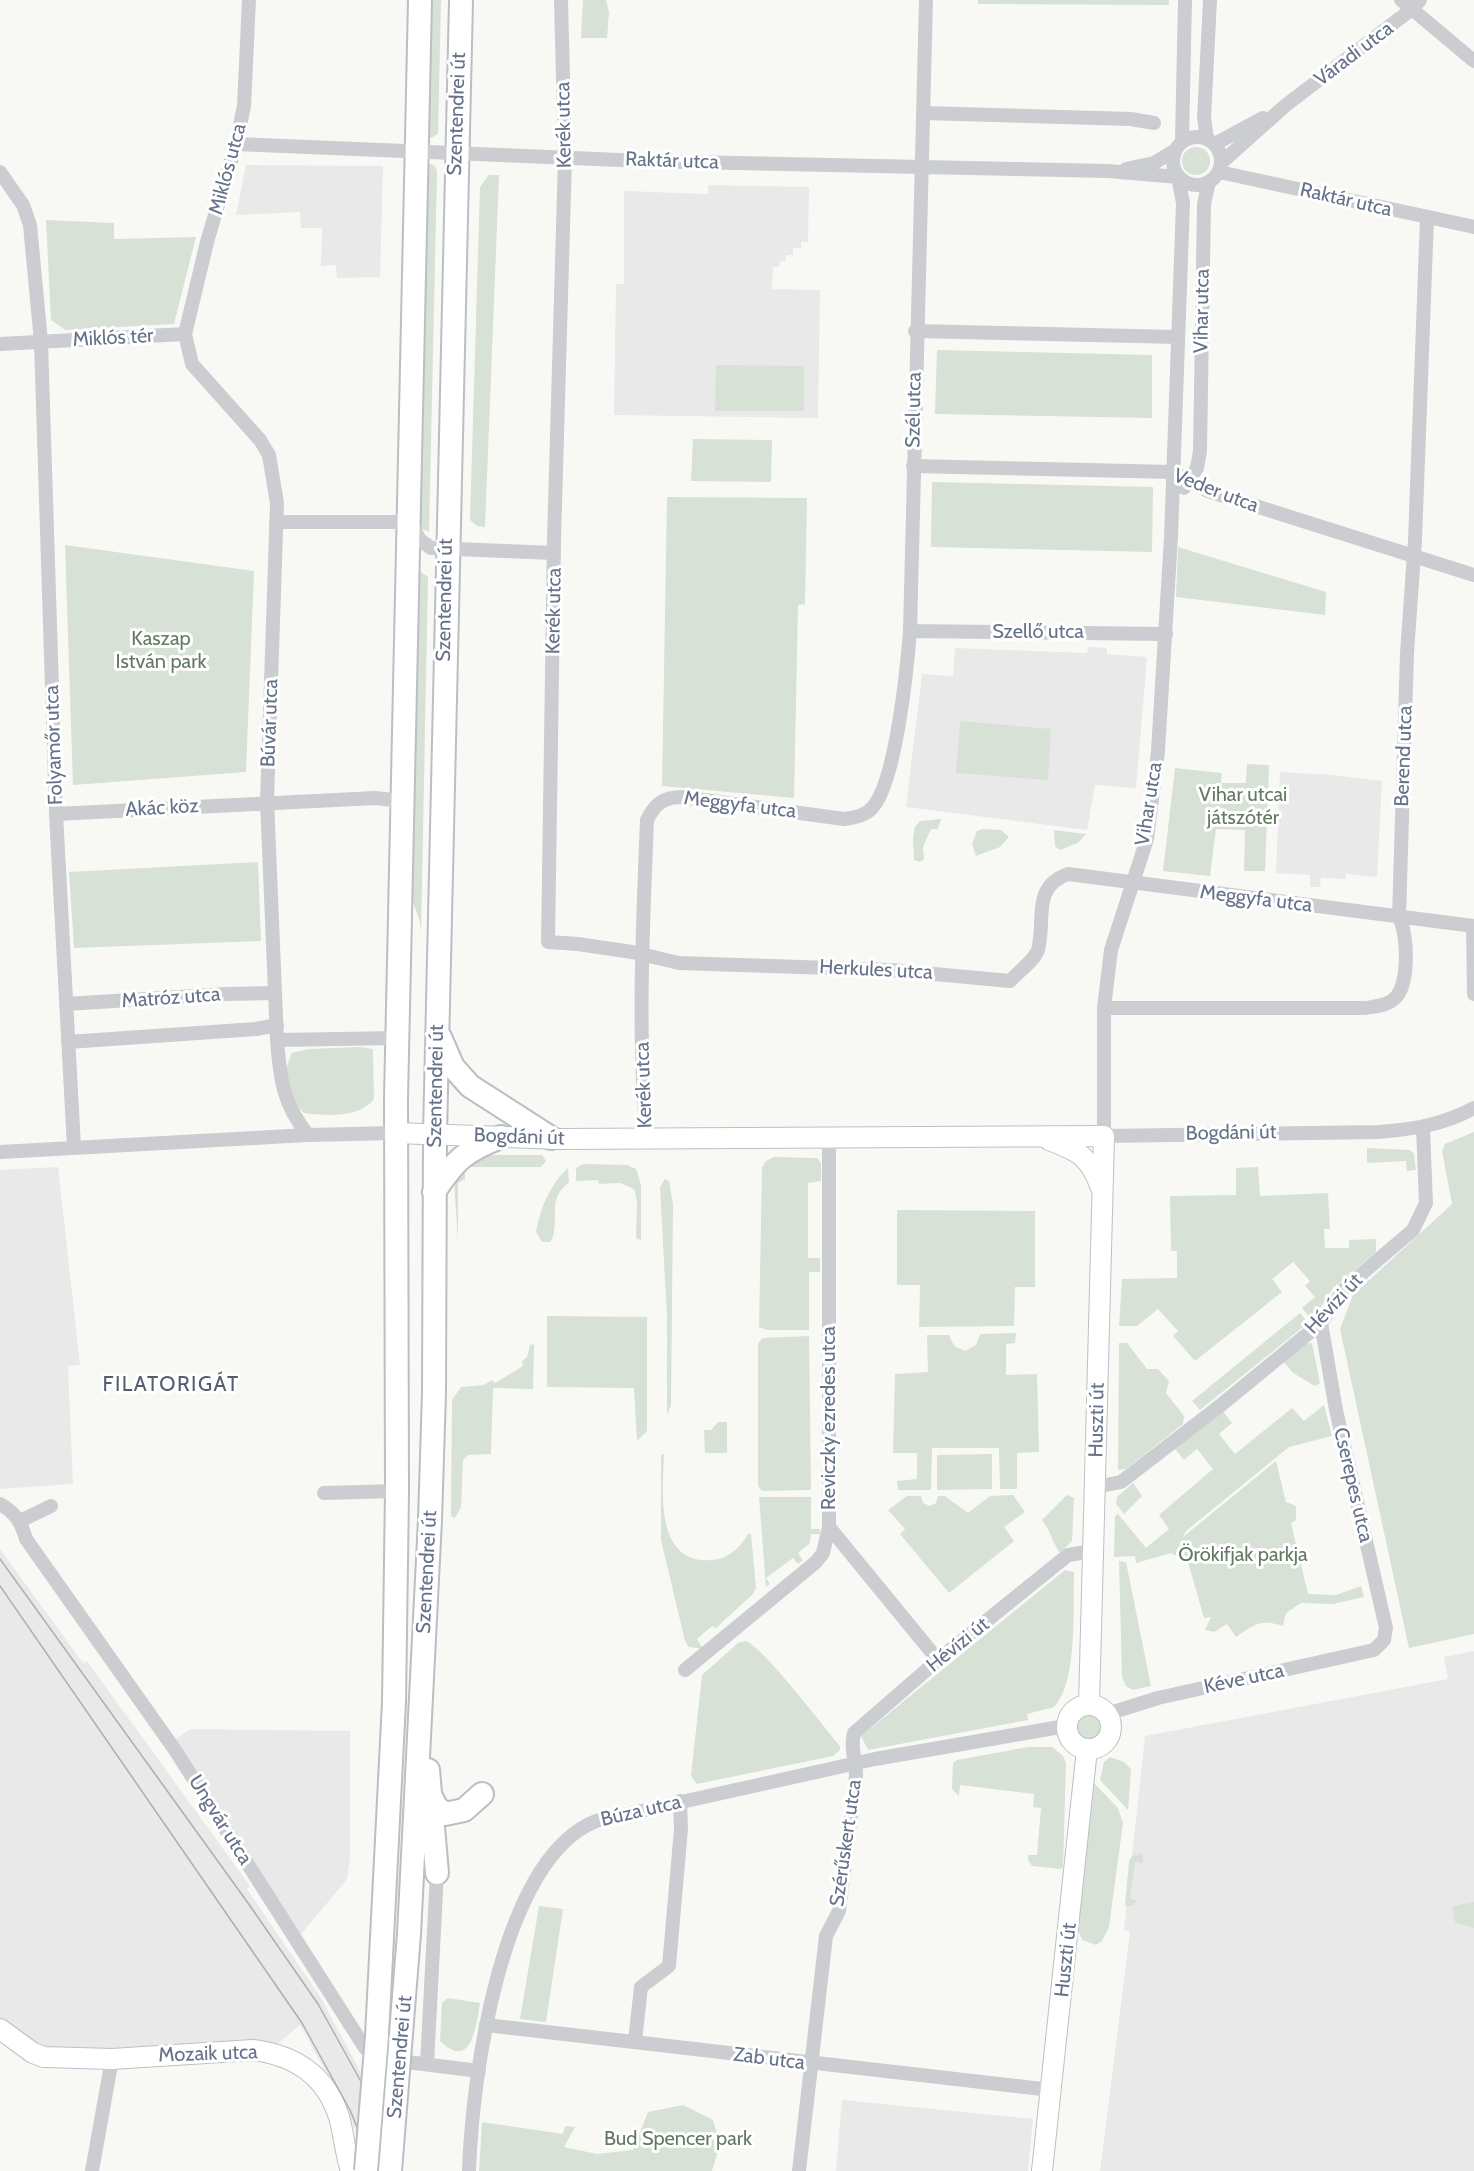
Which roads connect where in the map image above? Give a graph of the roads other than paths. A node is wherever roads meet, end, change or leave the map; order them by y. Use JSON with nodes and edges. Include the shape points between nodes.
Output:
{"nodes":[{"id":1,"x":249,"y":0,"type":"edge"},
{"id":2,"x":420,"y":0,"type":"edge"},
{"id":3,"x":461,"y":0,"type":"edge"},
{"id":4,"x":561,"y":0,"type":"edge"},
{"id":5,"x":926,"y":0,"type":"edge"},
{"id":6,"x":1185,"y":0,"type":"edge"},
{"id":7,"x":1210,"y":0,"type":"edge"},
{"id":8,"x":1411,"y":3,"type":"edge"},
{"id":9,"x":1474,"y":61,"type":"edge"},
{"id":10,"x":1286,"y":105,"type":"junction"},
{"id":11,"x":924,"y":113,"type":"junction"},
{"id":12,"x":1154,"y":123,"type":"dead end"},
{"id":13,"x":1211,"y":141,"type":"junction"},
{"id":14,"x":236,"y":144,"type":"junction"},
{"id":15,"x":1178,"y":146,"type":"junction"},
{"id":16,"x":416,"y":152,"type":"junction"},
{"id":17,"x":456,"y":153,"type":"junction"},
{"id":18,"x":565,"y":158,"type":"junction"},
{"id":19,"x":923,"y":166,"type":"junction"},
{"id":20,"x":1108,"y":171,"type":"junction"},
{"id":21,"x":0,"y":172,"type":"edge"},
{"id":22,"x":1216,"y":172,"type":"junction"},
{"id":23,"x":1178,"y":177,"type":"junction"},
{"id":24,"x":1427,"y":218,"type":"junction"},
{"id":25,"x":1474,"y":227,"type":"edge"},
{"id":26,"x":915,"y":331,"type":"junction"},
{"id":27,"x":185,"y":334,"type":"junction"},
{"id":28,"x":1178,"y":337,"type":"junction"},
{"id":29,"x":41,"y":342,"type":"junction"},
{"id":30,"x":0,"y":345,"type":"edge"},
{"id":31,"x":913,"y":466,"type":"junction"},
{"id":32,"x":1173,"y":472,"type":"junction"},
{"id":33,"x":1188,"y":482,"type":"junction"},
{"id":34,"x":1173,"y":505,"type":"junction"},
{"id":35,"x":409,"y":510,"type":"junction"},
{"id":36,"x":276,"y":522,"type":"junction"},
{"id":37,"x":446,"y":550,"type":"junction"},
{"id":38,"x":554,"y":553,"type":"junction"},
{"id":39,"x":1414,"y":557,"type":"junction"},
{"id":40,"x":1474,"y":575,"type":"edge"},
{"id":41,"x":910,"y":631,"type":"junction"},
{"id":42,"x":1166,"y":634,"type":"junction"},
{"id":43,"x":267,"y":801,"type":"junction"},
{"id":44,"x":868,"y":812,"type":"joint"},
{"id":45,"x":56,"y":814,"type":"junction"},
{"id":46,"x":403,"y":820,"type":"junction"},
{"id":47,"x":1131,"y":883,"type":"junction"},
{"id":48,"x":1045,"y":890,"type":"joint"},
{"id":49,"x":1399,"y":917,"type":"junction"},
{"id":50,"x":1473,"y":926,"type":"edge"},
{"id":51,"x":642,"y":954,"type":"junction"},
{"id":52,"x":275,"y":993,"type":"junction"},
{"id":53,"x":1474,"y":994,"type":"edge"},
{"id":54,"x":66,"y":1004,"type":"junction"},
{"id":55,"x":1104,"y":1008,"type":"junction"},
{"id":56,"x":277,"y":1025,"type":"junction"},
{"id":57,"x":437,"y":1031,"type":"junction"},
{"id":58,"x":398,"y":1038,"type":"junction"},
{"id":59,"x":277,"y":1040,"type":"junction"},
{"id":60,"x":68,"y":1042,"type":"junction"},
{"id":61,"x":1474,"y":1108,"type":"edge"},
{"id":62,"x":1423,"y":1128,"type":"junction"},
{"id":63,"x":396,"y":1133,"type":"junction"},
{"id":64,"x":435,"y":1134,"type":"junction"},
{"id":65,"x":308,"y":1135,"type":"junction"},
{"id":66,"x":1038,"y":1136,"type":"junction"},
{"id":67,"x":1104,"y":1136,"type":"junction"},
{"id":68,"x":501,"y":1137,"type":"junction"},
{"id":69,"x":829,"y":1137,"type":"junction"},
{"id":70,"x":551,"y":1138,"type":"junction"},
{"id":71,"x":646,"y":1138,"type":"junction"},
{"id":72,"x":74,"y":1147,"type":"junction"},
{"id":73,"x":0,"y":1152,"type":"edge"},
{"id":74,"x":435,"y":1192,"type":"junction"},
{"id":75,"x":1104,"y":1196,"type":"junction"},
{"id":76,"x":1321,"y":1323,"type":"junction"},
{"id":77,"x":1096,"y":1487,"type":"junction"},
{"id":78,"x":397,"y":1491,"type":"junction"},
{"id":79,"x":324,"y":1492,"type":"dead end"},
{"id":80,"x":0,"y":1504,"type":"edge"},
{"id":81,"x":51,"y":1506,"type":"dead end"},
{"id":82,"x":20,"y":1521,"type":"junction"},
{"id":83,"x":829,"y":1527,"type":"junction"},
{"id":84,"x":1094,"y":1551,"type":"junction"},
{"id":85,"x":1381,"y":1646,"type":"joint"},
{"id":86,"x":938,"y":1660,"type":"junction"},
{"id":87,"x":685,"y":1670,"type":"dead end"},
{"id":88,"x":1089,"y":1705,"type":"junction"},
{"id":89,"x":1107,"y":1714,"type":"junction"},
{"id":90,"x":1066,"y":1726,"type":"junction"},
{"id":91,"x":417,"y":1744,"type":"junction"},
{"id":92,"x":1088,"y":1749,"type":"junction"},
{"id":93,"x":856,"y":1764,"type":"junction"},
{"id":94,"x":430,"y":1794,"type":"junction"},
{"id":95,"x":482,"y":1794,"type":"dead end"},
{"id":96,"x":680,"y":1801,"type":"junction"},
{"id":97,"x":436,"y":1874,"type":"joint"},
{"id":98,"x":486,"y":2025,"type":"junction"},
{"id":99,"x":2,"y":2035,"type":"edge"},
{"id":100,"x":636,"y":2041,"type":"junction"},
{"id":101,"x":427,"y":2064,"type":"junction"},
{"id":102,"x":811,"y":2064,"type":"junction"},
{"id":103,"x":110,"y":2065,"type":"junction"},
{"id":104,"x":479,"y":2071,"type":"junction"},
{"id":105,"x":1051,"y":2090,"type":"junction"},
{"id":106,"x":353,"y":2169,"type":"edge"},
{"id":107,"x":92,"y":2171,"type":"edge"},
{"id":108,"x":390,"y":2171,"type":"edge"},
{"id":109,"x":470,"y":2171,"type":"edge"},
{"id":110,"x":800,"y":2171,"type":"edge"},
{"id":111,"x":1042,"y":2171,"type":"edge"}],
"edges":[{"from":1,"to":14,"type":"street","name":"Miklós utca","via":[[244,106]]},
{"from":2,"to":16,"type":"main road","name":"Szentendrei út"},
{"from":3,"to":17,"type":"main road","name":"Szentendrei út"},
{"from":4,"to":18,"type":"street","name":"Kerék utca"},
{"from":5,"to":11,"type":"street","name":"Szél utca"},
{"from":6,"to":15,"type":"street"},
{"from":7,"to":13,"type":"street","via":[[1204,118]]},
{"from":8,"to":9,"type":"street"},
{"from":8,"to":10,"type":"street","name":"Váradi utca"},
{"from":10,"to":13,"type":"street","name":"Váradi utca"},
{"from":10,"to":22,"type":"street","name":"Váradi utca"},
{"from":11,"to":12,"type":"street"},
{"from":11,"to":19,"type":"street","name":"Szél utca"},
{"from":13,"to":15,"type":"street","via":[[1194,136]]},
{"from":13,"to":22,"type":"street"},
{"from":14,"to":16,"type":"street","name":"Raktár utca"},
{"from":14,"to":27,"type":"street","name":"Miklós utca"},
{"from":15,"to":20,"type":"street","name":"Raktár utca","via":[[1141,167]]},
{"from":15,"to":23,"type":"street","via":[[1172,165]]},
{"from":16,"to":17,"type":"street","name":"Raktár utca"},
{"from":16,"to":35,"type":"main road","name":"Szentendrei út"},
{"from":17,"to":18,"type":"street","name":"Raktár utca"},
{"from":17,"to":37,"type":"main road","name":"Szentendrei út"},
{"from":18,"to":19,"type":"street","name":"Raktár utca"},
{"from":18,"to":38,"type":"street","name":"Kerék utca"},
{"from":19,"to":20,"type":"street","name":"Raktár utca"},
{"from":19,"to":26,"type":"street","name":"Szél utca"},
{"from":20,"to":23,"type":"street","name":"Raktár utca"},
{"from":21,"to":29,"type":"street","name":"Folyamőr utca","via":[[23,205],[30,225]]},
{"from":22,"to":23,"type":"street","via":[[1198,185],[1187,184]]},
{"from":22,"to":24,"type":"street","name":"Raktár utca"},
{"from":22,"to":33,"type":"street","name":"Vihar utca","via":[[1204,204],[1200,451],[1197,468]]},
{"from":23,"to":28,"type":"street","name":"Vihar utca","via":[[1183,203]]},
{"from":24,"to":25,"type":"street","name":"Raktár utca"},
{"from":24,"to":39,"type":"street","name":"Berend utca"},
{"from":26,"to":28,"type":"street"},
{"from":26,"to":31,"type":"street","name":"Szél utca"},
{"from":27,"to":29,"type":"street","name":"Miklós tér"},
{"from":27,"to":36,"type":"street","name":"Búvár utca","via":[[192,364],[269,455]]},
{"from":28,"to":32,"type":"street","name":"Vihar utca"},
{"from":29,"to":30,"type":"street","name":"Miklós tér"},
{"from":29,"to":45,"type":"street","name":"Folyamőr utca"},
{"from":31,"to":32,"type":"street","name":"Veder utca"},
{"from":31,"to":41,"type":"street","name":"Szél utca"},
{"from":32,"to":33,"type":"street","name":"Veder utca"},
{"from":32,"to":34,"type":"street","name":"Vihar utca"},
{"from":33,"to":34,"type":"street","name":"Vihar utca"},
{"from":33,"to":39,"type":"street","name":"Veder utca"},
{"from":34,"to":42,"type":"street","name":"Vihar utca"},
{"from":35,"to":36,"type":"street","via":[[397,522]]},
{"from":35,"to":37,"type":"street","via":[[420,540],[431,548]]},
{"from":35,"to":46,"type":"main road","name":"Szentendrei út"},
{"from":36,"to":43,"type":"street","name":"Búvár utca"},
{"from":37,"to":38,"type":"street"},
{"from":37,"to":57,"type":"main road","name":"Szentendrei út"},
{"from":38,"to":51,"type":"street","name":"Kerék utca","via":[[548,942]]},
{"from":39,"to":40,"type":"street","name":"Veder utca"},
{"from":39,"to":49,"type":"street","name":"Berend utca"},
{"from":41,"to":42,"type":"street","name":"Szellő utca"},
{"from":41,"to":44,"type":"street","name":"Szél utca","via":[[903,697],[887,777]]},
{"from":42,"to":47,"type":"street","name":"Vihar utca","via":[[1147,839]]},
{"from":43,"to":45,"type":"street","name":"Akác köz"},
{"from":43,"to":46,"type":"street","name":"Akác köz","via":[[393,800]]},
{"from":43,"to":52,"type":"street","name":"Búvár utca"},
{"from":44,"to":51,"type":"street","name":"Meggyfa utca","via":[[844,819],[668,797],[654,806],[647,820]]},
{"from":45,"to":54,"type":"street","name":"Folyamőr utca"},
{"from":46,"to":58,"type":"main road","name":"Szentendrei út"},
{"from":47,"to":48,"type":"street","name":"Meggyfa utca","via":[[1068,874],[1053,879]]},
{"from":47,"to":49,"type":"street","name":"Meggyfa utca"},
{"from":47,"to":55,"type":"street","name":"Vihar utca","via":[[1111,950]]},
{"from":48,"to":51,"type":"street","name":"Herkules utca","via":[[1037,952],[1010,981],[880,970],[680,963]]},
{"from":49,"to":50,"type":"street","name":"Meggyfa utca"},
{"from":49,"to":55,"type":"street","name":"Berend utca","via":[[1404,927],[1405,971],[1396,998],[1386,1005]]},
{"from":50,"to":53,"type":"street"},
{"from":51,"to":71,"type":"street","name":"Kerék utca"},
{"from":52,"to":54,"type":"street","name":"Matróz utca"},
{"from":52,"to":56,"type":"street","name":"Búvár utca"},
{"from":54,"to":60,"type":"street","name":"Folyamőr utca"},
{"from":55,"to":67,"type":"street","name":"Vihar utca"},
{"from":56,"to":59,"type":"street","name":"Búvár utca"},
{"from":56,"to":60,"type":"street","name":"Matróz utca"},
{"from":57,"to":64,"type":"main road","name":"Szentendrei út"},
{"from":57,"to":70,"type":"main road","via":[[462,1078],[477,1092]]},
{"from":58,"to":59,"type":"street"},
{"from":58,"to":63,"type":"main road","name":"Szentendrei út"},
{"from":59,"to":65,"type":"street","name":"Búvár utca","via":[[283,1089]]},
{"from":60,"to":72,"type":"street","name":"Folyamőr utca"},
{"from":61,"to":62,"type":"street","via":[[1453,1120]]},
{"from":62,"to":67,"type":"street","name":"Bogdáni út"},
{"from":62,"to":76,"type":"street","name":"Hévízi út","via":[[1426,1203],[1419,1222],[1345,1288]]},
{"from":63,"to":64,"type":"street","name":"Bogdáni út"},
{"from":63,"to":65,"type":"street","name":"Bogdáni út"},
{"from":63,"to":78,"type":"main road","name":"Szentendrei út"},
{"from":64,"to":68,"type":"street","name":"Bogdáni út"},
{"from":64,"to":74,"type":"main road","name":"Szentendrei út"},
{"from":65,"to":72,"type":"street","name":"Bogdáni út"},
{"from":66,"to":67,"type":"street","name":"Bogdáni út"},
{"from":66,"to":69,"type":"street","name":"Bogdáni út"},
{"from":66,"to":75,"type":"street","name":"Bogdáni út","via":[[1085,1157]]},
{"from":67,"to":75,"type":"street","name":"Huszti út"},
{"from":68,"to":70,"type":"street","name":"Bogdáni út"},
{"from":68,"to":74,"type":"main road","via":[[471,1148]]},
{"from":69,"to":71,"type":"street","name":"Bogdáni út"},
{"from":69,"to":83,"type":"street","name":"Reviczky ezredes utca"},
{"from":70,"to":71,"type":"street","name":"Bogdáni út"},
{"from":72,"to":73,"type":"street","name":"Bogdáni út"},
{"from":74,"to":91,"type":"main road","name":"Szentendrei út","via":[[430,1520]]},
{"from":75,"to":77,"type":"street","name":"Huszti út"},
{"from":76,"to":77,"type":"street","name":"Hévízi út","via":[[1121,1482]]},
{"from":76,"to":85,"type":"street","name":"Cserepes utca","via":[[1336,1410],[1386,1628]]},
{"from":77,"to":84,"type":"street","name":"Huszti út"},
{"from":78,"to":79,"type":"street"},
{"from":78,"to":106,"type":"main road","name":"Szentendrei út","bridge":true,"via":[[394,1701],[382,1933]]},
{"from":80,"to":82,"type":"street","name":"Ungvár utca","via":[[12,1510]]},
{"from":81,"to":82,"type":"street"},
{"from":82,"to":101,"type":"street","name":"Ungvár utca","via":[[26,1539],[176,1750],[365,2048],[391,2060]]},
{"from":83,"to":86,"type":"street","name":"Reviczky ezredes utca"},
{"from":83,"to":87,"type":"street","via":[[823,1552],[816,1562]]},
{"from":84,"to":86,"type":"street","name":"Hévízi út","via":[[1068,1555]]},
{"from":84,"to":88,"type":"street","name":"Huszti út"},
{"from":85,"to":89,"type":"street","name":"Kéve utca","via":[[1158,1698]]},
{"from":86,"to":93,"type":"street","name":"Hévízi út","via":[[854,1733],[850,1746]]},
{"from":88,"to":89,"type":"street"},
{"from":88,"to":90,"type":"street","via":[[1073,1711]]},
{"from":89,"to":92,"type":"street","via":[[1110,1736]]},
{"from":90,"to":92,"type":"street","via":[[1072,1742]]},
{"from":90,"to":93,"type":"street","name":"Búza utca"},
{"from":91,"to":94,"type":"main road","via":[[428,1763]]},
{"from":91,"to":108,"type":"main road","name":"Szentendrei út","bridge":true,"via":[[409,1934]]},
{"from":92,"to":105,"type":"street","name":"Huszti út"},
{"from":93,"to":96,"type":"street","name":"Búza utca"},
{"from":93,"to":102,"type":"street","name":"Szérűskert utca","via":[[839,1911],[826,1936]]},
{"from":94,"to":95,"type":"main road","via":[[445,1814],[464,1810]]},
{"from":94,"to":97,"type":"main road"},
{"from":96,"to":98,"type":"street","name":"Búza utca","via":[[596,1821],[567,1837],[547,1863],[513,1926]]},
{"from":96,"to":100,"type":"street","via":[[669,1966],[640,1987]]},
{"from":97,"to":101,"type":"street","name":"Szentendrei út"},
{"from":98,"to":100,"type":"street","name":"Zab utca"},
{"from":98,"to":104,"type":"street","name":"Búza utca"},
{"from":99,"to":103,"type":"street","name":"Mozaik utca","via":[[44,2057]]},
{"from":100,"to":102,"type":"street","name":"Zab utca"},
{"from":101,"to":104,"type":"street","name":"Ungvár utca"},
{"from":102,"to":105,"type":"street","name":"Zab utca"},
{"from":102,"to":110,"type":"street","name":"Szérűskert utca"},
{"from":103,"to":106,"type":"street","name":"Mozaik utca","via":[[253,2050],[300,2064],[326,2087]]},
{"from":103,"to":107,"type":"street"},
{"from":104,"to":109,"type":"street","name":"Búza utca"},
{"from":105,"to":111,"type":"street","name":"Huszti út"}]}
